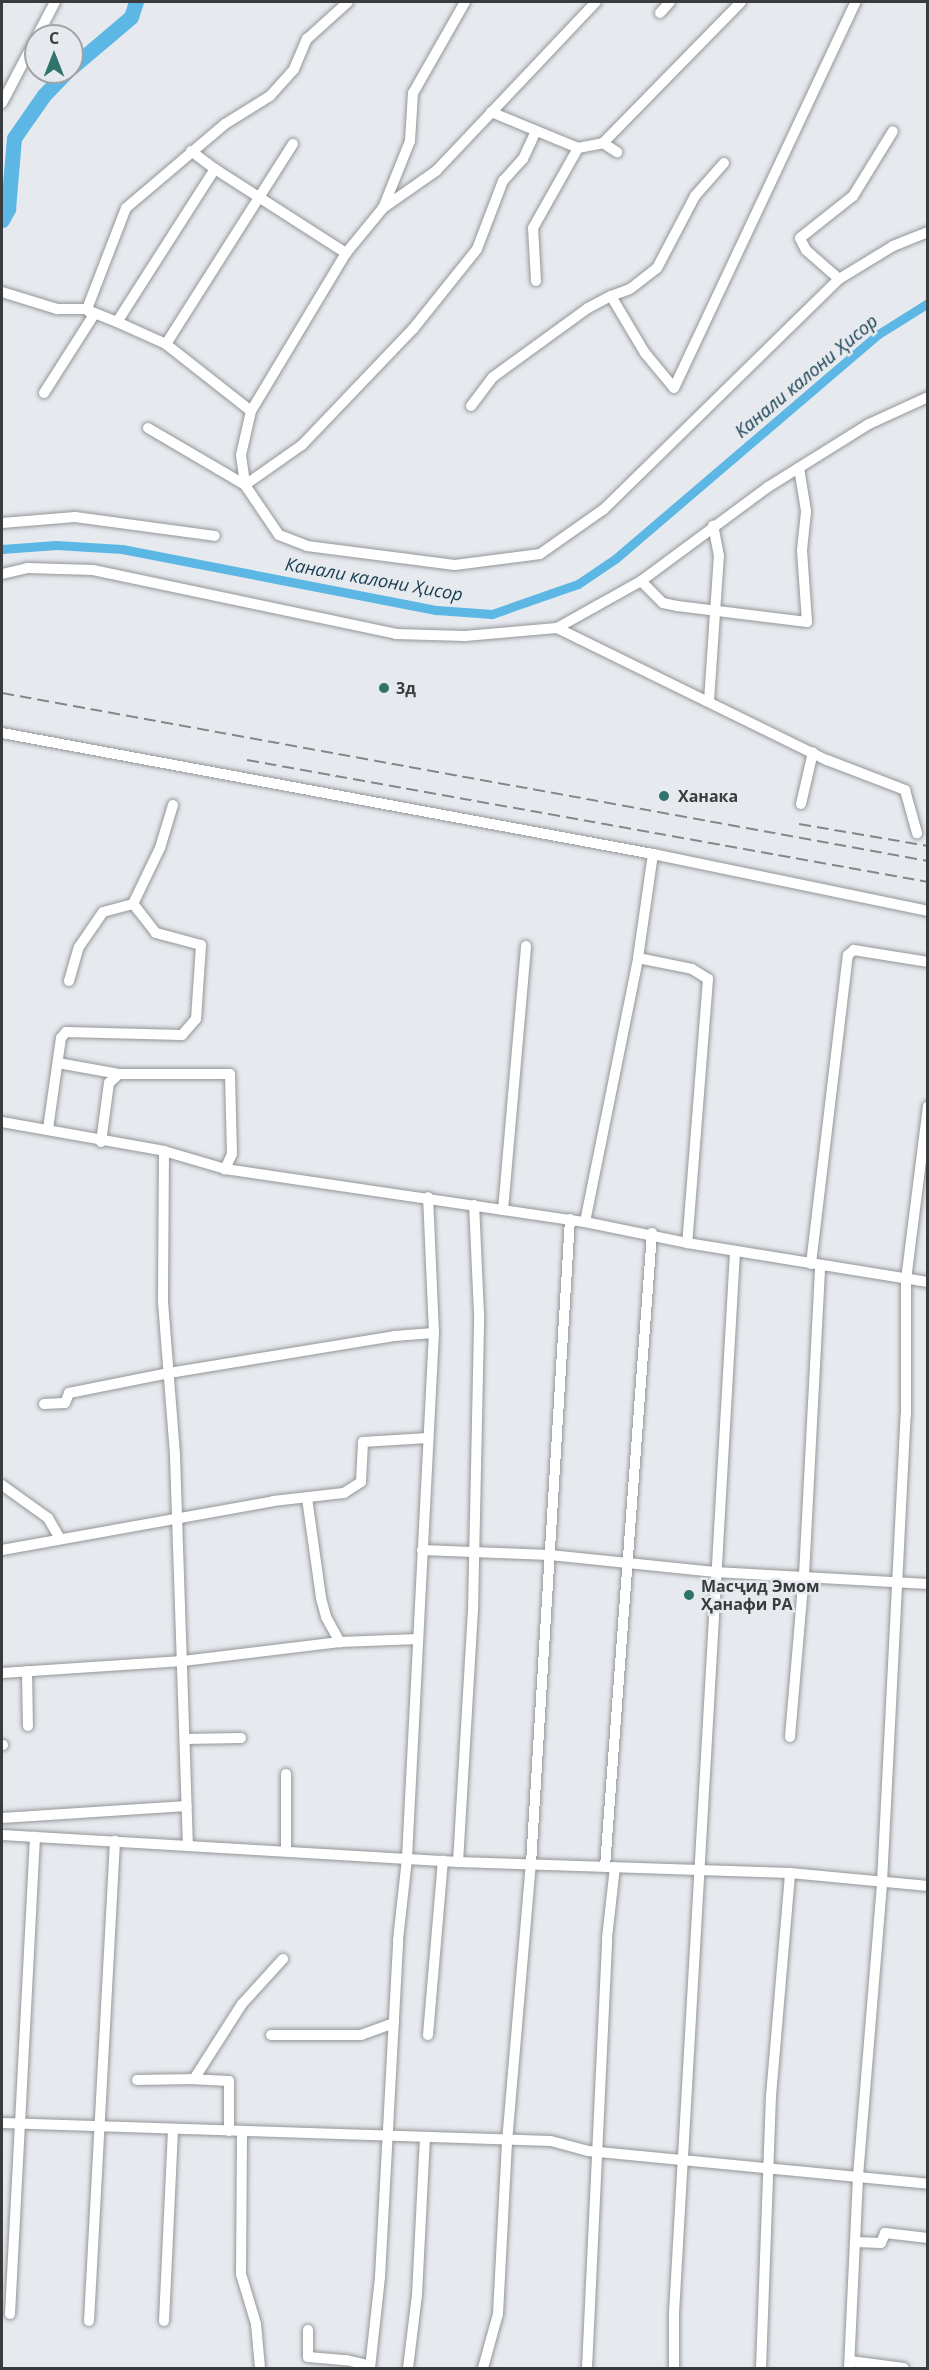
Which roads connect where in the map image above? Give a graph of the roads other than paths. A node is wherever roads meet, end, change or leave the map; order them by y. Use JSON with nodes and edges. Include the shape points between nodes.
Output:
{"nodes":[{"id":1,"x":55,"y":2,"type":"edge"},
{"id":2,"x":348,"y":2,"type":"edge"},
{"id":3,"x":465,"y":2,"type":"edge"},
{"id":4,"x":596,"y":2,"type":"edge"},
{"id":5,"x":670,"y":2,"type":"edge"},
{"id":6,"x":741,"y":2,"type":"edge"},
{"id":7,"x":856,"y":2,"type":"edge"},
{"id":8,"x":660,"y":13,"type":"dead end"},
{"id":9,"x":2,"y":103,"type":"edge"},
{"id":10,"x":491,"y":112,"type":"junction"},
{"id":11,"x":893,"y":131,"type":"dead end"},
{"id":12,"x":535,"y":133,"type":"junction"},
{"id":13,"x":603,"y":143,"type":"junction"},
{"id":14,"x":293,"y":144,"type":"dead end"},
{"id":15,"x":578,"y":148,"type":"junction"},
{"id":16,"x":191,"y":151,"type":"junction"},
{"id":17,"x":617,"y":152,"type":"dead end"},
{"id":18,"x":724,"y":163,"type":"dead end"},
{"id":19,"x":215,"y":169,"type":"junction"},
{"id":20,"x":261,"y":197,"type":"junction"},
{"id":21,"x":382,"y":208,"type":"junction"},
{"id":22,"x":927,"y":232,"type":"edge"},
{"id":23,"x":346,"y":253,"type":"junction"},
{"id":24,"x":838,"y":279,"type":"junction"},
{"id":25,"x":536,"y":282,"type":"dead end"},
{"id":26,"x":2,"y":292,"type":"edge"},
{"id":27,"x":611,"y":296,"type":"junction"},
{"id":28,"x":87,"y":309,"type":"junction"},
{"id":29,"x":117,"y":322,"type":"junction"},
{"id":30,"x":165,"y":344,"type":"junction"},
{"id":31,"x":44,"y":393,"type":"dead end"},
{"id":32,"x":927,"y":397,"type":"edge"},
{"id":33,"x":471,"y":406,"type":"dead end"},
{"id":34,"x":252,"y":411,"type":"junction"},
{"id":35,"x":148,"y":428,"type":"dead end"},
{"id":36,"x":799,"y":468,"type":"junction"},
{"id":37,"x":245,"y":485,"type":"junction"},
{"id":38,"x":2,"y":523,"type":"edge"},
{"id":39,"x":713,"y":526,"type":"junction"},
{"id":40,"x":215,"y":536,"type":"dead end"},
{"id":41,"x":2,"y":574,"type":"edge"},
{"id":42,"x":641,"y":581,"type":"junction"},
{"id":43,"x":713,"y":609,"type":"junction"},
{"id":44,"x":557,"y":628,"type":"junction"},
{"id":45,"x":709,"y":701,"type":"junction"},
{"id":46,"x":2,"y":733,"type":"edge"},
{"id":47,"x":813,"y":752,"type":"junction"},
{"id":48,"x":801,"y":804,"type":"dead end"},
{"id":49,"x":173,"y":805,"type":"dead end"},
{"id":50,"x":916,"y":833,"type":"dead end"},
{"id":51,"x":653,"y":854,"type":"junction"},
{"id":52,"x":133,"y":904,"type":"junction"},
{"id":53,"x":927,"y":911,"type":"edge"},
{"id":54,"x":526,"y":946,"type":"dead end"},
{"id":55,"x":638,"y":958,"type":"junction"},
{"id":56,"x":927,"y":962,"type":"edge"},
{"id":57,"x":69,"y":981,"type":"dead end"},
{"id":58,"x":58,"y":1063,"type":"junction"},
{"id":59,"x":119,"y":1074,"type":"junction"},
{"id":60,"x":927,"y":1106,"type":"edge"},
{"id":61,"x":2,"y":1122,"type":"edge"},
{"id":62,"x":48,"y":1129,"type":"junction"},
{"id":63,"x":101,"y":1142,"type":"junction"},
{"id":64,"x":164,"y":1151,"type":"junction"},
{"id":65,"x":225,"y":1169,"type":"junction"},
{"id":66,"x":428,"y":1197,"type":"junction"},
{"id":67,"x":474,"y":1205,"type":"junction"},
{"id":68,"x":503,"y":1210,"type":"junction"},
{"id":69,"x":570,"y":1219,"type":"junction"},
{"id":70,"x":585,"y":1221,"type":"junction"},
{"id":71,"x":652,"y":1233,"type":"junction"},
{"id":72,"x":687,"y":1243,"type":"junction"},
{"id":73,"x":735,"y":1251,"type":"junction"},
{"id":74,"x":815,"y":1265,"type":"junction"},
{"id":75,"x":906,"y":1280,"type":"junction"},
{"id":76,"x":927,"y":1282,"type":"edge"},
{"id":77,"x":434,"y":1333,"type":"junction"},
{"id":78,"x":169,"y":1373,"type":"junction"},
{"id":79,"x":44,"y":1404,"type":"dead end"},
{"id":80,"x":427,"y":1438,"type":"junction"},
{"id":81,"x":2,"y":1485,"type":"edge"},
{"id":82,"x":307,"y":1498,"type":"junction"},
{"id":83,"x":176,"y":1520,"type":"junction"},
{"id":84,"x":60,"y":1539,"type":"junction"},
{"id":85,"x":2,"y":1550,"type":"edge"},
{"id":86,"x":422,"y":1550,"type":"junction"},
{"id":87,"x":474,"y":1552,"type":"junction"},
{"id":88,"x":550,"y":1555,"type":"junction"},
{"id":89,"x":625,"y":1561,"type":"junction"},
{"id":90,"x":715,"y":1572,"type":"junction"},
{"id":91,"x":804,"y":1575,"type":"junction"},
{"id":92,"x":896,"y":1581,"type":"junction"},
{"id":93,"x":927,"y":1584,"type":"edge"},
{"id":94,"x":418,"y":1639,"type":"junction"},
{"id":95,"x":340,"y":1642,"type":"junction"},
{"id":96,"x":183,"y":1661,"type":"junction"},
{"id":97,"x":27,"y":1671,"type":"junction"},
{"id":98,"x":2,"y":1673,"type":"edge"},
{"id":99,"x":28,"y":1726,"type":"dead end"},
{"id":100,"x":790,"y":1737,"type":"dead end"},
{"id":101,"x":241,"y":1738,"type":"dead end"},
{"id":102,"x":185,"y":1739,"type":"junction"},
{"id":103,"x":286,"y":1774,"type":"dead end"},
{"id":104,"x":187,"y":1806,"type":"junction"},
{"id":105,"x":2,"y":1818,"type":"edge"},
{"id":106,"x":2,"y":1835,"type":"edge"},
{"id":107,"x":35,"y":1837,"type":"junction"},
{"id":108,"x":114,"y":1841,"type":"junction"},
{"id":109,"x":188,"y":1843,"type":"junction"},
{"id":110,"x":286,"y":1850,"type":"junction"},
{"id":111,"x":407,"y":1858,"type":"junction"},
{"id":112,"x":443,"y":1861,"type":"junction"},
{"id":113,"x":458,"y":1862,"type":"junction"},
{"id":114,"x":531,"y":1864,"type":"junction"},
{"id":115,"x":610,"y":1867,"type":"junction"},
{"id":116,"x":702,"y":1869,"type":"junction"},
{"id":117,"x":790,"y":1873,"type":"junction"},
{"id":118,"x":882,"y":1882,"type":"junction"},
{"id":119,"x":927,"y":1886,"type":"edge"},
{"id":120,"x":283,"y":1959,"type":"dead end"},
{"id":121,"x":394,"y":2023,"type":"junction"},
{"id":122,"x":271,"y":2035,"type":"dead end"},
{"id":123,"x":428,"y":2036,"type":"dead end"},
{"id":124,"x":194,"y":2079,"type":"junction"},
{"id":125,"x":137,"y":2080,"type":"dead end"},
{"id":126,"x":2,"y":2123,"type":"edge"},
{"id":127,"x":20,"y":2124,"type":"junction"},
{"id":128,"x":98,"y":2127,"type":"junction"},
{"id":129,"x":173,"y":2131,"type":"junction"},
{"id":130,"x":229,"y":2132,"type":"junction"},
{"id":131,"x":242,"y":2133,"type":"junction"},
{"id":132,"x":385,"y":2137,"type":"junction"},
{"id":133,"x":425,"y":2137,"type":"junction"},
{"id":134,"x":507,"y":2142,"type":"junction"},
{"id":135,"x":599,"y":2152,"type":"junction"},
{"id":136,"x":683,"y":2159,"type":"junction"},
{"id":137,"x":767,"y":2170,"type":"junction"},
{"id":138,"x":858,"y":2176,"type":"junction"},
{"id":139,"x":927,"y":2184,"type":"edge"},
{"id":140,"x":927,"y":2238,"type":"edge"},
{"id":141,"x":855,"y":2242,"type":"junction"},
{"id":142,"x":10,"y":2314,"type":"dead end"},
{"id":143,"x":89,"y":2321,"type":"dead end"},
{"id":144,"x":164,"y":2321,"type":"dead end"},
{"id":145,"x":309,"y":2330,"type":"dead end"},
{"id":146,"x":850,"y":2365,"type":"edge"},
{"id":147,"x":260,"y":2368,"type":"edge"},
{"id":148,"x":365,"y":2368,"type":"edge"},
{"id":149,"x":370,"y":2368,"type":"edge"},
{"id":150,"x":408,"y":2368,"type":"edge"},
{"id":151,"x":483,"y":2368,"type":"edge"},
{"id":152,"x":587,"y":2368,"type":"edge"},
{"id":153,"x":674,"y":2368,"type":"edge"},
{"id":154,"x":761,"y":2368,"type":"edge"},
{"id":155,"x":904,"y":2368,"type":"edge"}],
"edges":[{"from":1,"to":9,"type":"street"},
{"from":2,"to":16,"type":"street","via":[[307,39],[294,69],[270,96]]},
{"from":3,"to":21,"type":"street","via":[[412,93],[410,141]]},
{"from":4,"to":10,"type":"street"},
{"from":5,"to":8,"type":"street"},
{"from":6,"to":13,"type":"street"},
{"from":7,"to":27,"type":"street","via":[[674,388],[645,353]]},
{"from":10,"to":12,"type":"street"},
{"from":10,"to":21,"type":"street","via":[[436,171]]},
{"from":11,"to":24,"type":"street","via":[[853,196],[800,238],[806,250]]},
{"from":12,"to":15,"type":"street"},
{"from":12,"to":37,"type":"street","via":[[523,159],[503,181],[477,249],[413,330],[302,445]]},
{"from":13,"to":15,"type":"street"},
{"from":13,"to":17,"type":"street"},
{"from":14,"to":20,"type":"street"},
{"from":15,"to":25,"type":"street","via":[[533,228]]},
{"from":16,"to":19,"type":"street"},
{"from":16,"to":28,"type":"street","via":[[126,208]]},
{"from":18,"to":27,"type":"street","via":[[695,196],[657,268],[630,289]]},
{"from":19,"to":20,"type":"street"},
{"from":19,"to":29,"type":"street"},
{"from":20,"to":23,"type":"street"},
{"from":20,"to":30,"type":"street"},
{"from":21,"to":23,"type":"street"},
{"from":22,"to":24,"type":"street","via":[[893,246]]},
{"from":23,"to":34,"type":"street"},
{"from":24,"to":37,"type":"street","via":[[604,509],[540,554],[455,565],[307,546],[279,535]]},
{"from":26,"to":28,"type":"street","via":[[57,309]]},
{"from":27,"to":33,"type":"street","via":[[588,308],[493,378]]},
{"from":28,"to":29,"type":"street"},
{"from":28,"to":31,"type":"street","via":[[93,316]]},
{"from":29,"to":30,"type":"street"},
{"from":30,"to":34,"type":"street"},
{"from":32,"to":36,"type":"street","via":[[869,424]]},
{"from":34,"to":37,"type":"street","via":[[241,455]]},
{"from":35,"to":37,"type":"street"},
{"from":36,"to":39,"type":"street"},
{"from":36,"to":43,"type":"street","via":[[806,511],[802,550],[807,622]]},
{"from":38,"to":40,"type":"street","via":[[75,517]]},
{"from":39,"to":42,"type":"street"},
{"from":39,"to":43,"type":"street","via":[[719,556]]},
{"from":41,"to":44,"type":"street","via":[[28,568],[93,570],[396,634],[465,636]]},
{"from":42,"to":43,"type":"street","via":[[663,603]]},
{"from":42,"to":44,"type":"street"},
{"from":43,"to":45,"type":"street"},
{"from":44,"to":45,"type":"street"},
{"from":45,"to":47,"type":"street"},
{"from":46,"to":51,"type":"street"},
{"from":47,"to":48,"type":"street"},
{"from":47,"to":50,"type":"street","via":[[905,790]]},
{"from":49,"to":52,"type":"street","via":[[160,848]]},
{"from":51,"to":53,"type":"street"},
{"from":51,"to":55,"type":"street"},
{"from":52,"to":57,"type":"street","via":[[103,912],[80,947]]},
{"from":52,"to":58,"type":"street","via":[[156,933],[201,945],[196,1019],[182,1035],[66,1032],[61,1038]]},
{"from":54,"to":68,"type":"street"},
{"from":55,"to":70,"type":"street"},
{"from":55,"to":72,"type":"street","via":[[692,969],[708,979]]},
{"from":56,"to":74,"type":"street","via":[[854,950],[848,955]]},
{"from":58,"to":59,"type":"street"},
{"from":58,"to":62,"type":"street"},
{"from":59,"to":63,"type":"street","via":[[109,1083]]},
{"from":59,"to":65,"type":"street","via":[[230,1074],[232,1154]]},
{"from":60,"to":75,"type":"street"},
{"from":61,"to":62,"type":"street"},
{"from":62,"to":63,"type":"street"},
{"from":63,"to":64,"type":"street"},
{"from":64,"to":65,"type":"street"},
{"from":64,"to":78,"type":"street","via":[[163,1302]]},
{"from":65,"to":66,"type":"street"},
{"from":66,"to":67,"type":"street"},
{"from":66,"to":77,"type":"street"},
{"from":67,"to":68,"type":"street"},
{"from":67,"to":87,"type":"street","via":[[479,1314]]},
{"from":68,"to":69,"type":"street"},
{"from":69,"to":70,"type":"street"},
{"from":69,"to":88,"type":"street"},
{"from":70,"to":71,"type":"street"},
{"from":71,"to":72,"type":"street"},
{"from":71,"to":89,"type":"street"},
{"from":72,"to":73,"type":"street"},
{"from":73,"to":74,"type":"street"},
{"from":73,"to":90,"type":"street"},
{"from":74,"to":75,"type":"street"},
{"from":74,"to":91,"type":"street"},
{"from":75,"to":76,"type":"street"},
{"from":75,"to":92,"type":"street","via":[[906,1415]]},
{"from":77,"to":78,"type":"street","via":[[394,1336]]},
{"from":77,"to":80,"type":"street"},
{"from":78,"to":79,"type":"street","via":[[69,1393],[64,1403]]},
{"from":78,"to":83,"type":"street"},
{"from":80,"to":82,"type":"street","via":[[363,1442],[358,1486],[344,1493]]},
{"from":80,"to":86,"type":"street"},
{"from":81,"to":84,"type":"street","via":[[48,1518]]},
{"from":82,"to":83,"type":"street"},
{"from":82,"to":95,"type":"street","via":[[321,1598]]},
{"from":83,"to":84,"type":"street"},
{"from":83,"to":96,"type":"street"},
{"from":84,"to":85,"type":"street"},
{"from":86,"to":87,"type":"street"},
{"from":86,"to":94,"type":"street"},
{"from":87,"to":88,"type":"street"},
{"from":87,"to":113,"type":"street"},
{"from":88,"to":89,"type":"street"},
{"from":88,"to":114,"type":"street"},
{"from":89,"to":90,"type":"street"},
{"from":89,"to":115,"type":"street"},
{"from":90,"to":91,"type":"street"},
{"from":90,"to":116,"type":"street"},
{"from":91,"to":92,"type":"street"},
{"from":91,"to":100,"type":"street"},
{"from":92,"to":93,"type":"street"},
{"from":92,"to":118,"type":"street"},
{"from":94,"to":95,"type":"street"},
{"from":94,"to":111,"type":"street"},
{"from":95,"to":96,"type":"street"},
{"from":96,"to":97,"type":"street"},
{"from":96,"to":102,"type":"street"},
{"from":97,"to":98,"type":"street"},
{"from":97,"to":99,"type":"street"},
{"from":101,"to":102,"type":"street"},
{"from":102,"to":104,"type":"street"},
{"from":103,"to":110,"type":"street"},
{"from":104,"to":105,"type":"street"},
{"from":104,"to":109,"type":"street"},
{"from":106,"to":107,"type":"street"},
{"from":107,"to":108,"type":"street"},
{"from":107,"to":127,"type":"street"},
{"from":108,"to":109,"type":"street"},
{"from":108,"to":128,"type":"street"},
{"from":109,"to":110,"type":"street"},
{"from":110,"to":111,"type":"street"},
{"from":111,"to":112,"type":"street"},
{"from":111,"to":121,"type":"street"},
{"from":112,"to":113,"type":"street"},
{"from":112,"to":123,"type":"street"},
{"from":113,"to":114,"type":"street"},
{"from":114,"to":115,"type":"street"},
{"from":114,"to":134,"type":"street"},
{"from":115,"to":116,"type":"street"},
{"from":115,"to":135,"type":"street"},
{"from":116,"to":117,"type":"street"},
{"from":116,"to":136,"type":"street"},
{"from":117,"to":118,"type":"street"},
{"from":117,"to":137,"type":"street"},
{"from":118,"to":119,"type":"street"},
{"from":118,"to":138,"type":"street"},
{"from":120,"to":124,"type":"street","via":[[242,2004]]},
{"from":121,"to":122,"type":"street","via":[[361,2036]]},
{"from":121,"to":132,"type":"street"},
{"from":124,"to":125,"type":"street"},
{"from":124,"to":130,"type":"street","via":[[229,2081]]},
{"from":126,"to":127,"type":"street"},
{"from":127,"to":128,"type":"street"},
{"from":127,"to":142,"type":"street"},
{"from":128,"to":129,"type":"street"},
{"from":128,"to":143,"type":"street"},
{"from":129,"to":130,"type":"street"},
{"from":129,"to":144,"type":"street"},
{"from":130,"to":131,"type":"street"},
{"from":131,"to":132,"type":"street"},
{"from":131,"to":147,"type":"street","via":[[241,2274],[256,2324]]},
{"from":132,"to":133,"type":"street"},
{"from":132,"to":149,"type":"street","via":[[380,2277]]},
{"from":133,"to":134,"type":"street"},
{"from":133,"to":150,"type":"street","via":[[417,2295]]},
{"from":134,"to":135,"type":"street","via":[[551,2141]]},
{"from":134,"to":151,"type":"street","via":[[498,2314]]},
{"from":135,"to":136,"type":"street"},
{"from":135,"to":152,"type":"street"},
{"from":136,"to":137,"type":"street"},
{"from":136,"to":153,"type":"street"},
{"from":137,"to":138,"type":"street"},
{"from":137,"to":154,"type":"street"},
{"from":138,"to":139,"type":"street"},
{"from":138,"to":141,"type":"street"},
{"from":140,"to":141,"type":"street","via":[[885,2233],[881,2243]]},
{"from":141,"to":146,"type":"street"},
{"from":145,"to":148,"type":"street","via":[[308,2356],[346,2360]]},
{"from":146,"to":155,"type":"street"}]}
